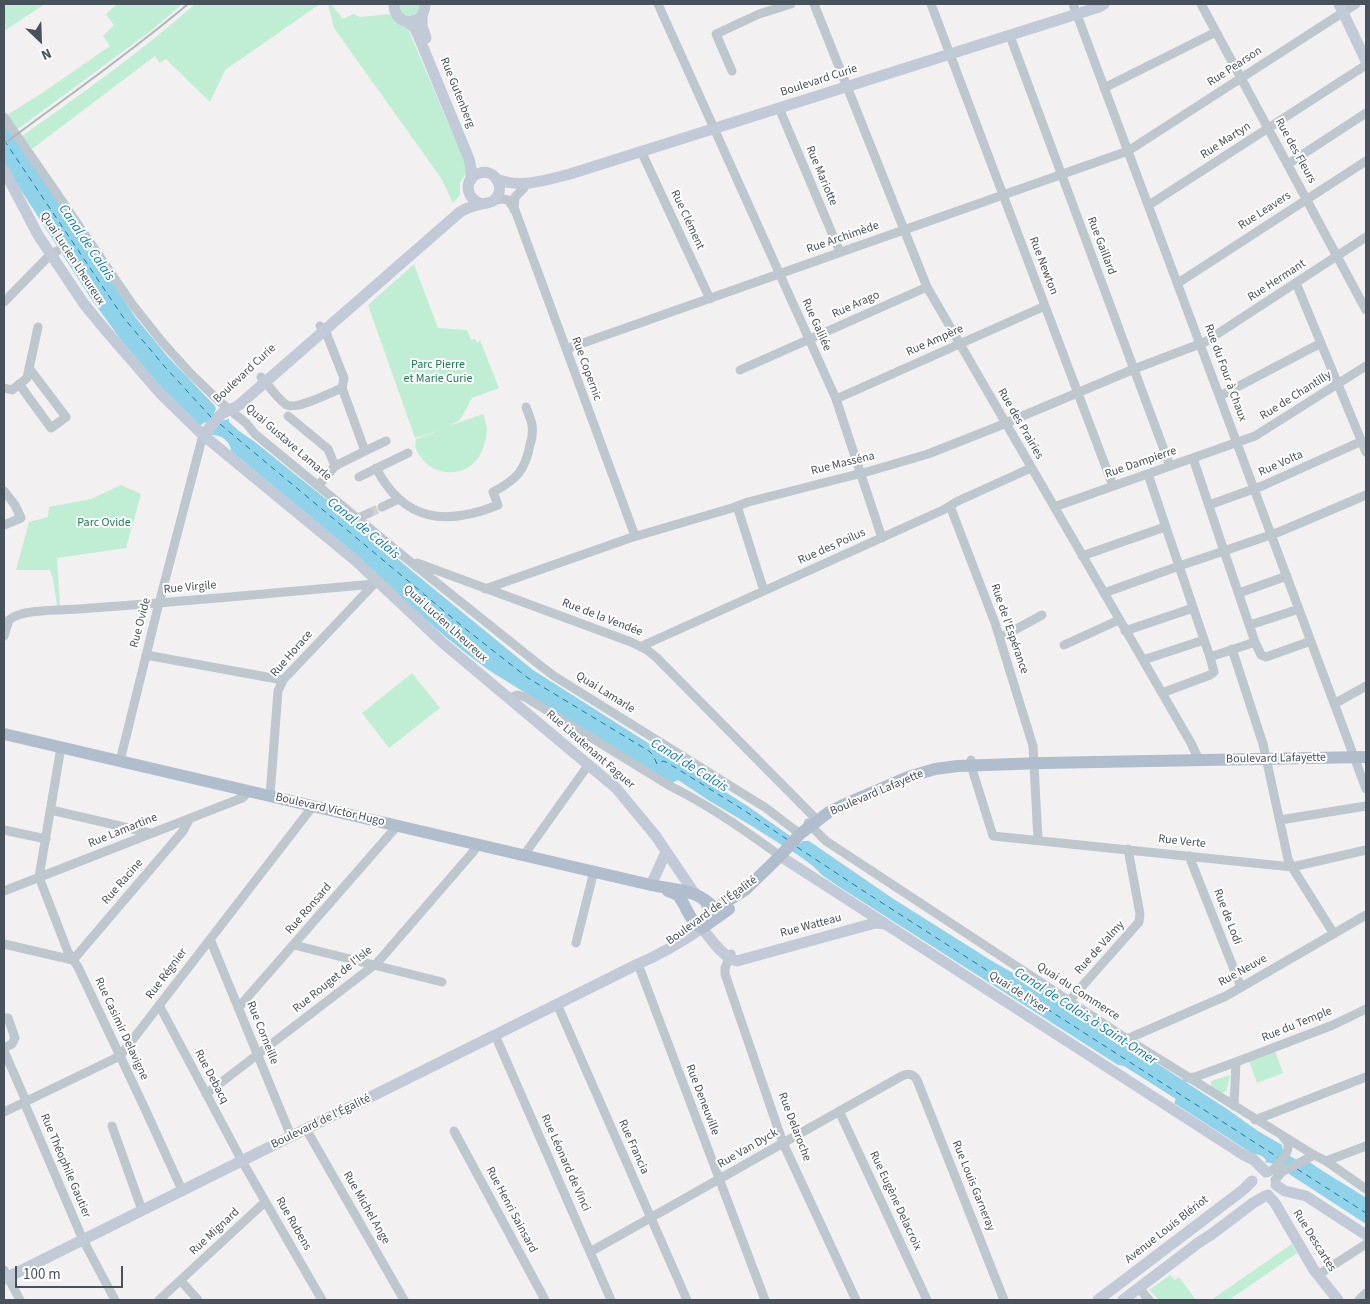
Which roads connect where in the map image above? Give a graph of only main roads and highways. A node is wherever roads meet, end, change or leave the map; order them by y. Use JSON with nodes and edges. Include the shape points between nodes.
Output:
{"nodes":[{"id":1,"x":4,"y":734,"type":"edge"},
{"id":2,"x":1366,"y":751,"type":"edge"},
{"id":3,"x":1358,"y":755,"type":"edge"},
{"id":4,"x":800,"y":834,"type":"joint"},
{"id":5,"x":654,"y":886,"type":"junction"},
{"id":6,"x":704,"y":920,"type":"junction"}],
"edges":[{"from":1,"to":5,"type":"main road","name":"Boulevard Victor Hugo"},
{"from":2,"to":3,"type":"main road","name":"Boulevard Lafayette"},
{"from":3,"to":4,"type":"main road","name":"Boulevard Lafayette","via":[[942,763],[856,791],[840,799]]},
{"from":4,"to":6,"type":"main road","name":"Boulevard de l'Égalité","via":[[745,890]]},
{"from":5,"to":6,"type":"main road","name":"Boulevard Victor Hugo","via":[[674,893]]},
{"from":5,"to":6,"type":"main road","name":"Boulevard Victor Hugo","via":[[701,896],[709,902]]}]}
